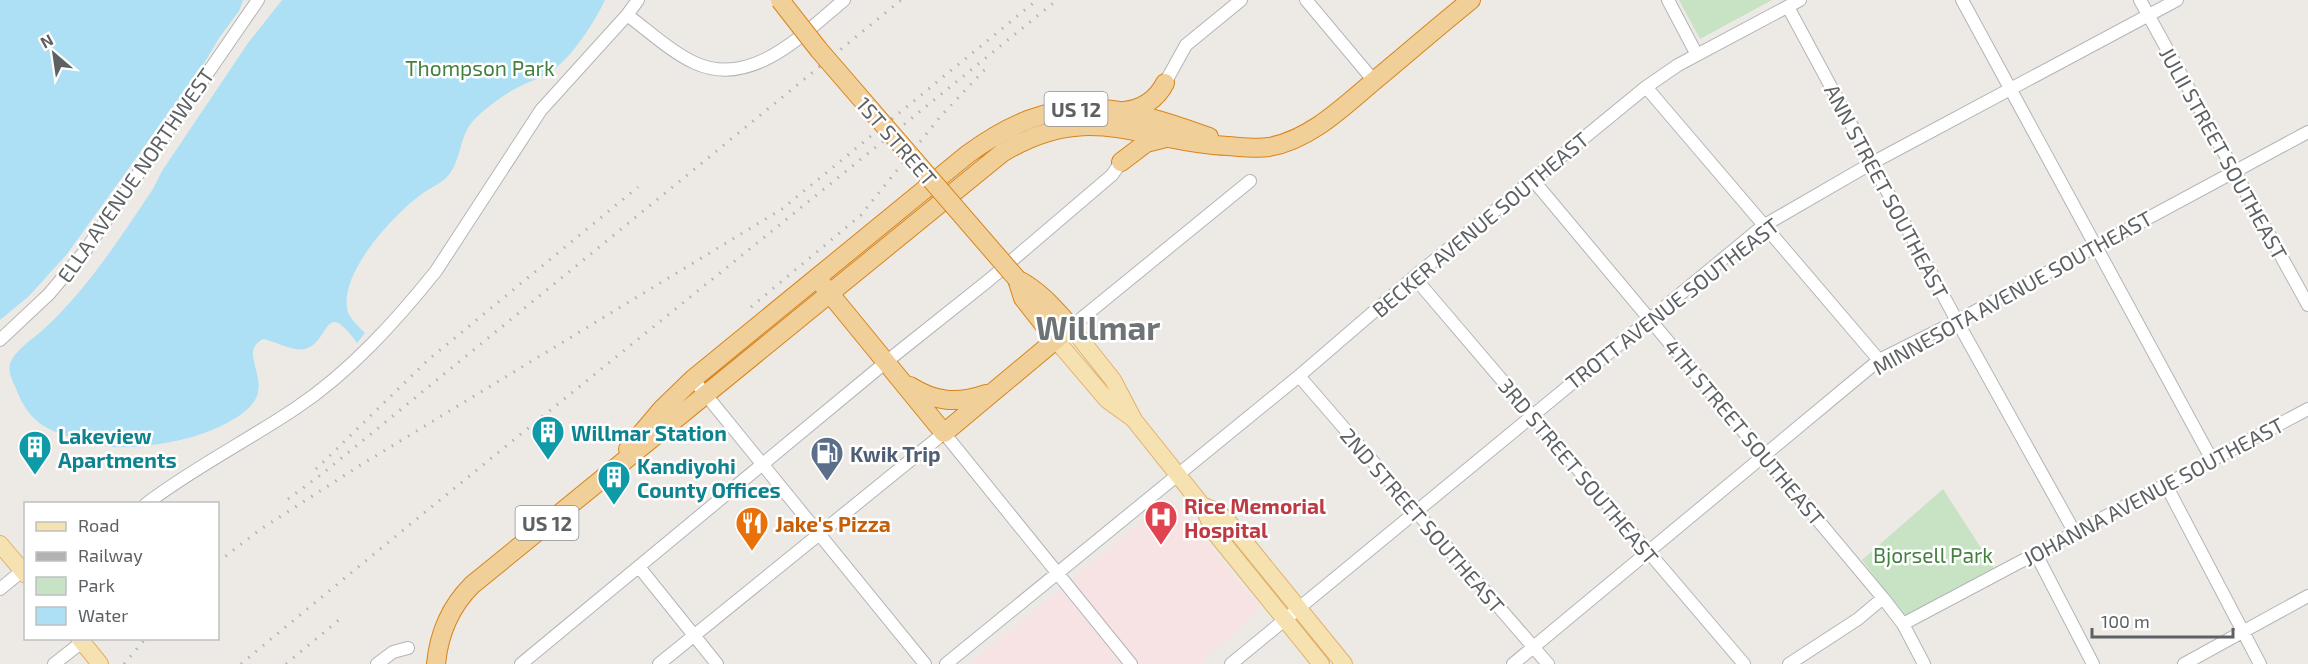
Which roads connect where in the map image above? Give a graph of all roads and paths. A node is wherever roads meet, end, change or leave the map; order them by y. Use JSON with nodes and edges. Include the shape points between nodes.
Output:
{"nodes":[{"id":1,"x":258,"y":0,"type":"edge"},
{"id":2,"x":638,"y":0,"type":"edge"},
{"id":3,"x":780,"y":0,"type":"edge"},
{"id":4,"x":844,"y":0,"type":"edge"},
{"id":5,"x":1241,"y":0,"type":"edge"},
{"id":6,"x":1306,"y":0,"type":"edge"},
{"id":7,"x":1471,"y":0,"type":"edge"},
{"id":8,"x":1668,"y":0,"type":"edge"},
{"id":9,"x":1800,"y":0,"type":"edge"},
{"id":10,"x":1962,"y":0,"type":"edge"},
{"id":11,"x":2140,"y":0,"type":"edge"},
{"id":12,"x":2177,"y":0,"type":"edge"},
{"id":13,"x":1788,"y":7,"type":"junction"},
{"id":14,"x":627,"y":15,"type":"junction"},
{"id":15,"x":2148,"y":16,"type":"junction"},
{"id":16,"x":1697,"y":55,"type":"junction"},
{"id":17,"x":1374,"y":81,"type":"junction"},
{"id":18,"x":1165,"y":83,"type":"joint"},
{"id":19,"x":1646,"y":87,"type":"junction"},
{"id":20,"x":2010,"y":88,"type":"junction"},
{"id":21,"x":1122,"y":111,"type":"junction"},
{"id":22,"x":1108,"y":126,"type":"junction"},
{"id":23,"x":2308,"y":132,"type":"edge"},
{"id":24,"x":1167,"y":137,"type":"junction"},
{"id":25,"x":1239,"y":147,"type":"junction"},
{"id":26,"x":1121,"y":162,"type":"junction"},
{"id":27,"x":1872,"y":163,"type":"junction"},
{"id":28,"x":2234,"y":173,"type":"junction"},
{"id":29,"x":1533,"y":180,"type":"junction"},
{"id":30,"x":1251,"y":181,"type":"dead end"},
{"id":31,"x":1764,"y":226,"type":"junction"},
{"id":32,"x":2095,"y":246,"type":"junction"},
{"id":33,"x":1010,"y":274,"type":"junction"},
{"id":34,"x":1414,"y":277,"type":"junction"},
{"id":35,"x":817,"y":278,"type":"junction"},
{"id":36,"x":830,"y":293,"type":"junction"},
{"id":37,"x":2308,"y":305,"type":"edge"},
{"id":38,"x":1648,"y":319,"type":"junction"},
{"id":39,"x":1957,"y":321,"type":"junction"},
{"id":40,"x":1071,"y":327,"type":"junction"},
{"id":41,"x":0,"y":340,"type":"edge"},
{"id":42,"x":1056,"y":340,"type":"junction"},
{"id":43,"x":1879,"y":360,"type":"junction"},
{"id":44,"x":890,"y":367,"type":"junction"},
{"id":45,"x":1299,"y":376,"type":"junction"},
{"id":46,"x":693,"y":379,"type":"junction"},
{"id":47,"x":1001,"y":387,"type":"junction"},
{"id":48,"x":706,"y":394,"type":"junction"},
{"id":49,"x":2308,"y":409,"type":"edge"},
{"id":50,"x":1532,"y":415,"type":"junction"},
{"id":51,"x":1134,"y":420,"type":"junction"},
{"id":52,"x":944,"y":433,"type":"junction"},
{"id":53,"x":1765,"y":455,"type":"junction"},
{"id":54,"x":2212,"y":460,"type":"junction"},
{"id":55,"x":762,"y":465,"type":"junction"},
{"id":56,"x":610,"y":472,"type":"junction"},
{"id":57,"x":1177,"y":474,"type":"junction"},
{"id":58,"x":2166,"y":485,"type":"junction"},
{"id":59,"x":149,"y":502,"type":"edge"},
{"id":60,"x":1202,"y":505,"type":"junction"},
{"id":61,"x":1416,"y":511,"type":"junction"},
{"id":62,"x":2074,"y":533,"type":"junction"},
{"id":63,"x":820,"y":534,"type":"junction"},
{"id":64,"x":0,"y":544,"type":"edge"},
{"id":65,"x":1648,"y":554,"type":"junction"},
{"id":66,"x":2036,"y":554,"type":"junction"},
{"id":67,"x":639,"y":567,"type":"junction"},
{"id":68,"x":24,"y":573,"type":"edge"},
{"id":69,"x":1056,"y":573,"type":"junction"},
{"id":70,"x":0,"y":589,"type":"edge"},
{"id":71,"x":2308,"y":596,"type":"edge"},
{"id":72,"x":1883,"y":598,"type":"junction"},
{"id":73,"x":1299,"y":609,"type":"junction"},
{"id":74,"x":1285,"y":621,"type":"junction"},
{"id":75,"x":1903,"y":624,"type":"junction"},
{"id":76,"x":2243,"y":632,"type":"junction"},
{"id":77,"x":694,"y":635,"type":"junction"},
{"id":78,"x":80,"y":640,"type":"edge"},
{"id":79,"x":1533,"y":647,"type":"junction"},
{"id":80,"x":408,"y":648,"type":"dead end"},
{"id":81,"x":54,"y":664,"type":"edge"},
{"id":82,"x":100,"y":664,"type":"edge"},
{"id":83,"x":377,"y":664,"type":"edge"},
{"id":84,"x":436,"y":664,"type":"edge"},
{"id":85,"x":521,"y":664,"type":"edge"},
{"id":86,"x":659,"y":664,"type":"edge"},
{"id":87,"x":717,"y":664,"type":"edge"},
{"id":88,"x":925,"y":664,"type":"edge"},
{"id":89,"x":946,"y":664,"type":"edge"},
{"id":90,"x":1131,"y":664,"type":"edge"},
{"id":91,"x":1231,"y":664,"type":"edge"},
{"id":92,"x":1321,"y":664,"type":"edge"},
{"id":93,"x":1344,"y":664,"type":"edge"},
{"id":94,"x":1513,"y":664,"type":"edge"},
{"id":95,"x":1548,"y":664,"type":"edge"},
{"id":96,"x":1744,"y":664,"type":"edge"},
{"id":97,"x":1789,"y":664,"type":"edge"},
{"id":98,"x":1924,"y":664,"type":"edge"},
{"id":99,"x":2093,"y":664,"type":"edge"},
{"id":100,"x":2184,"y":664,"type":"edge"},
{"id":101,"x":2260,"y":664,"type":"edge"}],
"edges":[{"from":1,"to":41,"type":"street","name":"ELLA AVENUE NORTHWEST","via":[[85,251],[49,294]]},
{"from":2,"to":14,"type":"street"},
{"from":3,"to":33,"type":"highway","name":"1ST STREET","bridge":true},
{"from":4,"to":14,"type":"street","via":[[780,52],[753,65],[729,70],[707,68],[686,58]]},
{"from":5,"to":18,"type":"street","via":[[1186,45]]},
{"from":6,"to":17,"type":"street"},
{"from":7,"to":17,"type":"highway","number":"US 12"},
{"from":8,"to":16,"type":"street"},
{"from":9,"to":13,"type":"street","name":"BECKER AVENUE SOUTHEAST"},
{"from":10,"to":20,"type":"street"},
{"from":11,"to":15,"type":"street","name":"JULII STREET SOUTHEAST"},
{"from":12,"to":15,"type":"street","name":"TROTT AVENUE SOUTHEAST"},
{"from":13,"to":16,"type":"street","name":"BECKER AVENUE SOUTHEAST"},
{"from":13,"to":27,"type":"street","name":"ANN STREET SOUTHEAST"},
{"from":14,"to":59,"type":"street","via":[[541,110],[436,271],[360,355],[297,408]]},
{"from":15,"to":20,"type":"street","name":"TROTT AVENUE SOUTHEAST"},
{"from":15,"to":28,"type":"street","name":"JULII STREET SOUTHEAST"},
{"from":16,"to":19,"type":"street","name":"BECKER AVENUE SOUTHEAST"},
{"from":17,"to":25,"type":"highway","number":"US 12","via":[[1306,134],[1268,147]]},
{"from":18,"to":21,"type":"highway","via":[[1144,105]]},
{"from":19,"to":29,"type":"street","name":"BECKER AVENUE SOUTHEAST"},
{"from":19,"to":31,"type":"street"},
{"from":20,"to":27,"type":"street","name":"TROTT AVENUE SOUTHEAST"},
{"from":20,"to":32,"type":"street"},
{"from":21,"to":25,"type":"highway","number":"US 12"},
{"from":21,"to":35,"type":"highway","number":"US 12","via":[[1076,109],[1024,120],[984,142]]},
{"from":22,"to":24,"type":"highway","number":"US 12"},
{"from":22,"to":26,"type":"highway","via":[[1124,139]]},
{"from":22,"to":36,"type":"highway","number":"US 12","via":[[1068,127],[1028,139],[1002,153]]},
{"from":23,"to":28,"type":"street","name":"MINNESOTA AVENUE SOUTHEAST"},
{"from":24,"to":25,"type":"highway","number":"US 12"},
{"from":24,"to":26,"type":"highway","via":[[1146,143]]},
{"from":26,"to":33,"type":"street"},
{"from":27,"to":31,"type":"street","name":"TROTT AVENUE SOUTHEAST"},
{"from":27,"to":39,"type":"street","name":"ANN STREET SOUTHEAST"},
{"from":28,"to":32,"type":"street","name":"MINNESOTA AVENUE SOUTHEAST"},
{"from":28,"to":37,"type":"street","name":"JULII STREET SOUTHEAST"},
{"from":29,"to":34,"type":"street","name":"BECKER AVENUE SOUTHEAST"},
{"from":29,"to":38,"type":"street","name":"4TH STREET SOUTHEAST"},
{"from":30,"to":40,"type":"street"},
{"from":31,"to":38,"type":"street","name":"TROTT AVENUE SOUTHEAST"},
{"from":31,"to":43,"type":"street"},
{"from":32,"to":39,"type":"street","name":"MINNESOTA AVENUE SOUTHEAST"},
{"from":32,"to":54,"type":"street"},
{"from":33,"to":40,"type":"highway","name":"1ST STREET","via":[[1033,287]]},
{"from":33,"to":42,"type":"highway","name":"1ST STREET","via":[[1023,298]]},
{"from":33,"to":44,"type":"street"},
{"from":34,"to":45,"type":"street","name":"BECKER AVENUE SOUTHEAST"},
{"from":34,"to":50,"type":"street","name":"3RD STREET SOUTHEAST"},
{"from":35,"to":36,"type":"highway"},
{"from":35,"to":46,"type":"highway","number":"US 12"},
{"from":36,"to":44,"type":"highway"},
{"from":36,"to":48,"type":"highway","number":"US 12"},
{"from":38,"to":50,"type":"street","name":"TROTT AVENUE SOUTHEAST"},
{"from":38,"to":53,"type":"street","name":"4TH STREET SOUTHEAST"},
{"from":39,"to":43,"type":"street","name":"MINNESOTA AVENUE SOUTHEAST"},
{"from":39,"to":62,"type":"street","name":"ANN STREET SOUTHEAST"},
{"from":40,"to":42,"type":"highway"},
{"from":40,"to":51,"type":"main road","via":[[1113,381]]},
{"from":42,"to":47,"type":"highway"},
{"from":42,"to":51,"type":"main road","via":[[1107,400]]},
{"from":43,"to":53,"type":"street","name":"MINNESOTA AVENUE SOUTHEAST"},
{"from":44,"to":47,"type":"highway","via":[[924,395],[945,401],[969,399]]},
{"from":44,"to":52,"type":"highway"},
{"from":44,"to":55,"type":"street"},
{"from":45,"to":57,"type":"street","name":"BECKER AVENUE SOUTHEAST"},
{"from":45,"to":61,"type":"street","name":"2ND STREET SOUTHEAST"},
{"from":46,"to":48,"type":"street"},
{"from":46,"to":56,"type":"highway","number":"US 12","via":[[662,409]]},
{"from":47,"to":52,"type":"highway"},
{"from":48,"to":55,"type":"street"},
{"from":48,"to":56,"type":"highway","number":"US 12"},
{"from":49,"to":54,"type":"street","name":"JOHANNA AVENUE SOUTHEAST"},
{"from":50,"to":61,"type":"street","name":"TROTT AVENUE SOUTHEAST"},
{"from":50,"to":65,"type":"street","name":"3RD STREET SOUTHEAST"},
{"from":51,"to":57,"type":"main road"},
{"from":52,"to":63,"type":"street"},
{"from":52,"to":69,"type":"street"},
{"from":53,"to":65,"type":"street","name":"MINNESOTA AVENUE SOUTHEAST"},
{"from":53,"to":72,"type":"street","name":"4TH STREET SOUTHEAST"},
{"from":54,"to":58,"type":"street","name":"JOHANNA AVENUE SOUTHEAST"},
{"from":55,"to":63,"type":"street"},
{"from":55,"to":67,"type":"street"},
{"from":56,"to":84,"type":"highway","number":"US 12","via":[[463,594],[440,636]]},
{"from":57,"to":60,"type":"main road"},
{"from":57,"to":69,"type":"street","name":"BECKER AVENUE SOUTHEAST"},
{"from":58,"to":62,"type":"street","name":"JOHANNA AVENUE SOUTHEAST"},
{"from":58,"to":76,"type":"street"},
{"from":60,"to":73,"type":"main road","via":[[1227,520]]},
{"from":60,"to":74,"type":"main road","via":[[1215,533]]},
{"from":61,"to":73,"type":"street","name":"TROTT AVENUE SOUTHEAST"},
{"from":61,"to":79,"type":"street","name":"2ND STREET SOUTHEAST"},
{"from":62,"to":66,"type":"street","name":"JOHANNA AVENUE SOUTHEAST"},
{"from":63,"to":77,"type":"street"},
{"from":63,"to":88,"type":"street"},
{"from":64,"to":68,"type":"main road"},
{"from":65,"to":79,"type":"street","name":"MINNESOTA AVENUE SOUTHEAST"},
{"from":65,"to":96,"type":"street","name":"3RD STREET SOUTHEAST"},
{"from":66,"to":75,"type":"street","name":"JOHANNA AVENUE SOUTHEAST"},
{"from":66,"to":99,"type":"street"},
{"from":67,"to":77,"type":"street"},
{"from":67,"to":85,"type":"street"},
{"from":68,"to":70,"type":"street"},
{"from":69,"to":89,"type":"street","name":"BECKER AVENUE SOUTHEAST"},
{"from":69,"to":90,"type":"street"},
{"from":71,"to":76,"type":"street"},
{"from":72,"to":75,"type":"street","name":"4TH STREET SOUTHEAST"},
{"from":72,"to":97,"type":"street"},
{"from":73,"to":74,"type":"street","name":"TROTT AVENUE SOUTHEAST"},
{"from":73,"to":93,"type":"main road"},
{"from":74,"to":91,"type":"street","name":"TROTT AVENUE SOUTHEAST"},
{"from":74,"to":92,"type":"main road"},
{"from":75,"to":98,"type":"street","name":"4TH STREET SOUTHEAST"},
{"from":76,"to":100,"type":"street"},
{"from":76,"to":101,"type":"street"},
{"from":77,"to":86,"type":"street"},
{"from":77,"to":87,"type":"street"},
{"from":78,"to":81,"type":"street"},
{"from":78,"to":82,"type":"main road"},
{"from":79,"to":94,"type":"street","name":"MINNESOTA AVENUE SOUTHEAST"},
{"from":79,"to":95,"type":"street","name":"2ND STREET SOUTHEAST"},
{"from":80,"to":83,"type":"street","via":[[393,652]]}]}
